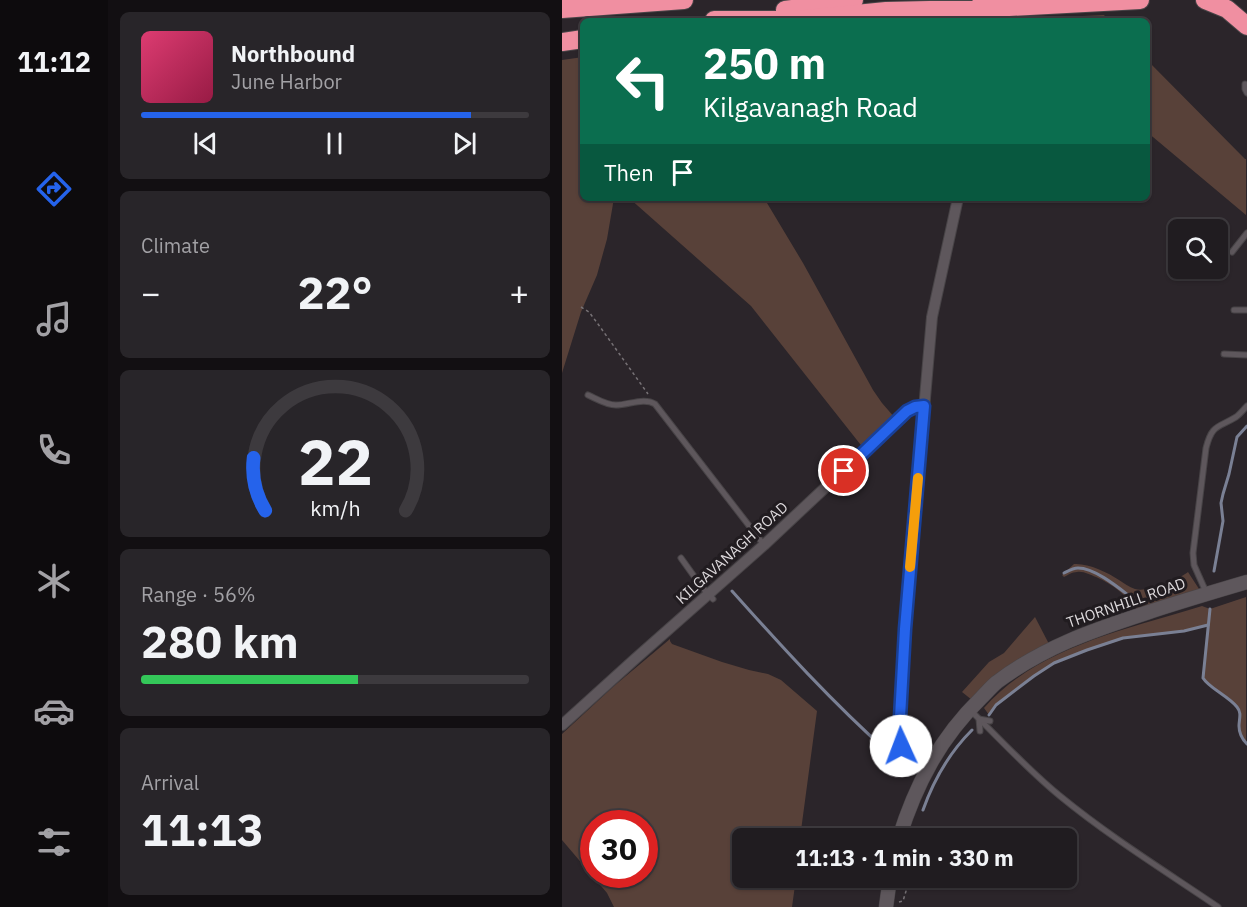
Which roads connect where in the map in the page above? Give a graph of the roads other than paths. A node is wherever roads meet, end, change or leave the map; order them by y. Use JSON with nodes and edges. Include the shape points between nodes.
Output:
{"nodes":[{"id":1,"x":684,"y":0,"type":"edge"},
{"id":2,"x":854,"y":0,"type":"edge"},
{"id":3,"x":1140,"y":0,"type":"edge"},
{"id":4,"x":1205,"y":0,"type":"edge"},
{"id":5,"x":562,"y":9,"type":"edge"},
{"id":6,"x":728,"y":18,"type":"edge"},
{"id":7,"x":816,"y":18,"type":"edge"},
{"id":8,"x":1246,"y":26,"type":"edge"},
{"id":9,"x":580,"y":39,"type":"edge"},
{"id":10,"x":562,"y":42,"type":"edge"},
{"id":11,"x":1245,"y":84,"type":"dead end"},
{"id":12,"x":1246,"y":93,"type":"edge"},
{"id":13,"x":957,"y":201,"type":"edge"},
{"id":14,"x":1246,"y":233,"type":"edge"},
{"id":15,"x":1232,"y":252,"type":"dead end"},
{"id":16,"x":1234,"y":310,"type":"dead end"},
{"id":17,"x":1246,"y":310,"type":"edge"},
{"id":18,"x":1224,"y":354,"type":"dead end"},
{"id":19,"x":1246,"y":356,"type":"edge"},
{"id":20,"x":588,"y":395,"type":"dead end"},
{"id":21,"x":924,"y":406,"type":"junction"},
{"id":22,"x":1246,"y":406,"type":"edge"},
{"id":23,"x":764,"y":545,"type":"junction"},
{"id":24,"x":681,"y":558,"type":"dead end"},
{"id":25,"x":1246,"y":582,"type":"edge"},
{"id":26,"x":1207,"y":594,"type":"junction"},
{"id":27,"x":711,"y":597,"type":"junction"},
{"id":28,"x":974,"y":714,"type":"junction"},
{"id":29,"x":990,"y":721,"type":"dead end"},
{"id":30,"x":562,"y":725,"type":"edge"},
{"id":31,"x":980,"y":731,"type":"dead end"},
{"id":32,"x":928,"y":765,"type":"junction"},
{"id":33,"x":903,"y":828,"type":"edge"},
{"id":34,"x":1218,"y":907,"type":"edge"}],
"edges":[{"from":1,"to":5,"type":"highway"},
{"from":2,"to":6,"type":"highway"},
{"from":3,"to":7,"type":"highway","via":[[886,11]]},
{"from":4,"to":8,"type":"highway","via":[[1227,9]]},
{"from":9,"to":10,"type":"highway"},
{"from":11,"to":12,"type":"lane"},
{"from":13,"to":21,"type":"street","via":[[932,316]]},
{"from":14,"to":15,"type":"lane"},
{"from":16,"to":17,"type":"lane"},
{"from":18,"to":19,"type":"lane"},
{"from":20,"to":23,"type":"lane","via":[[611,405],[646,401],[655,404]]},
{"from":21,"to":23,"type":"street","name":"KILGAVANAGH ROAD","via":[[907,411]]},
{"from":21,"to":32,"type":"street","via":[[899,741]]},
{"from":22,"to":26,"type":"lane","via":[[1238,416],[1212,431],[1206,448],[1193,553]]},
{"from":23,"to":27,"type":"street","name":"KILGAVANAGH ROAD"},
{"from":24,"to":27,"type":"lane"},
{"from":25,"to":26,"type":"street","name":"THORNHILL ROAD"},
{"from":26,"to":28,"type":"street","name":"THORNHILL ROAD","via":[[1095,629],[1048,650],[995,684]]},
{"from":27,"to":30,"type":"street","name":"KILGAVANAGH ROAD","via":[[611,676]]},
{"from":28,"to":29,"type":"lane"},
{"from":28,"to":31,"type":"lane"},
{"from":28,"to":32,"type":"street","name":"THORNHILL ROAD","via":[[948,735]]},
{"from":28,"to":34,"type":"lane","via":[[1060,796]]},
{"from":32,"to":33,"type":"street","name":"THORNHILL ROAD"}]}
